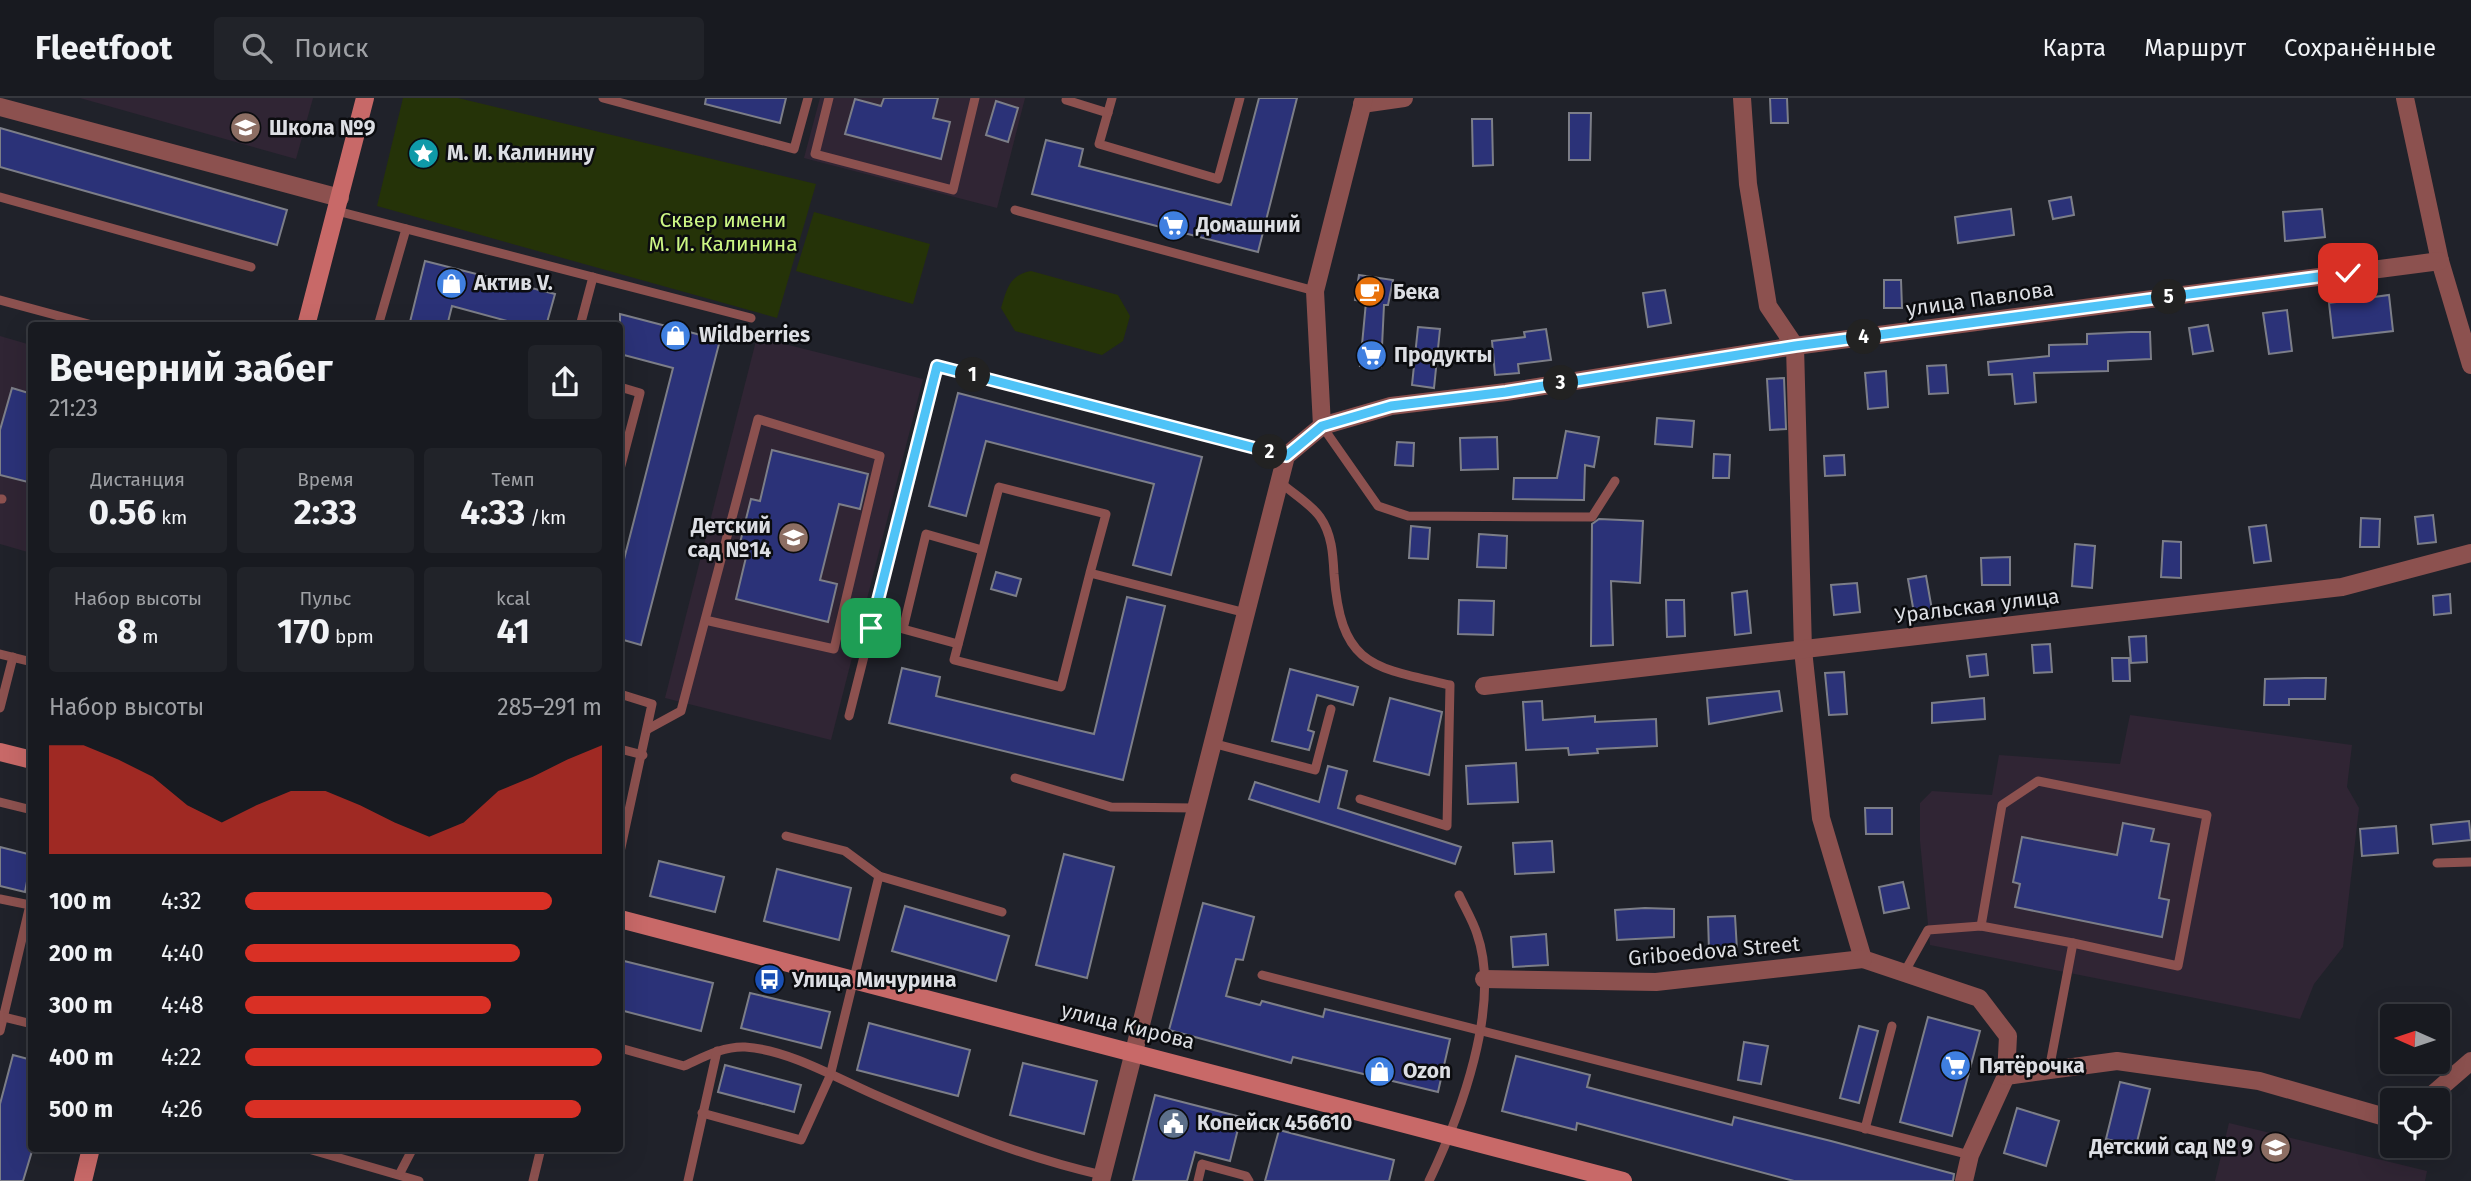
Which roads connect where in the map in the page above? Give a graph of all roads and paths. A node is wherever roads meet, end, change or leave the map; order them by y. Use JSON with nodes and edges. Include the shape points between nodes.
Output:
{"nodes":[{"id":1,"x":365,"y":98,"type":"edge"},
{"id":2,"x":603,"y":98,"type":"edge"},
{"id":3,"x":808,"y":98,"type":"edge"},
{"id":4,"x":829,"y":98,"type":"edge"},
{"id":5,"x":975,"y":98,"type":"edge"},
{"id":6,"x":1066,"y":98,"type":"edge"},
{"id":7,"x":1112,"y":98,"type":"edge"},
{"id":8,"x":1240,"y":98,"type":"edge"},
{"id":9,"x":1404,"y":98,"type":"edge"},
{"id":10,"x":1742,"y":98,"type":"edge"},
{"id":11,"x":2405,"y":98,"type":"edge"},
{"id":12,"x":1363,"y":101,"type":"edge"},
{"id":13,"x":0,"y":107,"type":"edge"},
{"id":14,"x":1108,"y":113,"type":"junction"},
{"id":15,"x":0,"y":197,"type":"edge"},
{"id":16,"x":338,"y":204,"type":"junction"},
{"id":17,"x":1015,"y":210,"type":"dead end"},
{"id":18,"x":406,"y":229,"type":"junction"},
{"id":19,"x":2440,"y":261,"type":"junction"},
{"id":20,"x":251,"y":267,"type":"dead end"},
{"id":21,"x":593,"y":277,"type":"junction"},
{"id":22,"x":1315,"y":291,"type":"junction"},
{"id":23,"x":0,"y":300,"type":"edge"},
{"id":24,"x":751,"y":318,"type":"dead end"},
{"id":25,"x":81,"y":322,"type":"edge"},
{"id":26,"x":307,"y":322,"type":"edge"},
{"id":27,"x":379,"y":322,"type":"edge"},
{"id":28,"x":581,"y":322,"type":"edge"},
{"id":29,"x":1795,"y":346,"type":"junction"},
{"id":30,"x":2471,"y":365,"type":"edge"},
{"id":31,"x":623,"y":388,"type":"edge"},
{"id":32,"x":1322,"y":426,"type":"junction"},
{"id":33,"x":1286,"y":456,"type":"junction"},
{"id":34,"x":623,"y":458,"type":"edge"},
{"id":35,"x":1615,"y":481,"type":"dead end"},
{"id":36,"x":1280,"y":482,"type":"junction"},
{"id":37,"x":982,"y":550,"type":"junction"},
{"id":38,"x":2471,"y":552,"type":"edge"},
{"id":39,"x":1090,"y":573,"type":"junction"},
{"id":40,"x":1246,"y":613,"type":"junction"},
{"id":41,"x":705,"y":620,"type":"junction"},
{"id":42,"x":958,"y":644,"type":"junction"},
{"id":43,"x":1803,"y":650,"type":"junction"},
{"id":44,"x":0,"y":654,"type":"edge"},
{"id":45,"x":13,"y":657,"type":"junction"},
{"id":46,"x":28,"y":661,"type":"edge"},
{"id":47,"x":1484,"y":686,"type":"dead end"},
{"id":48,"x":623,"y":695,"type":"edge"},
{"id":49,"x":0,"y":708,"type":"edge"},
{"id":50,"x":1331,"y":709,"type":"dead end"},
{"id":51,"x":849,"y":716,"type":"dead end"},
{"id":52,"x":648,"y":729,"type":"junction"},
{"id":53,"x":1212,"y":743,"type":"junction"},
{"id":54,"x":623,"y":751,"type":"edge"},
{"id":55,"x":0,"y":752,"type":"edge"},
{"id":56,"x":643,"y":755,"type":"junction"},
{"id":57,"x":28,"y":759,"type":"edge"},
{"id":58,"x":1015,"y":778,"type":"dead end"},
{"id":59,"x":1360,"y":799,"type":"dead end"},
{"id":60,"x":0,"y":802,"type":"edge"},
{"id":61,"x":1195,"y":808,"type":"junction"},
{"id":62,"x":28,"y":809,"type":"edge"},
{"id":63,"x":786,"y":836,"type":"dead end"},
{"id":64,"x":623,"y":839,"type":"edge"},
{"id":65,"x":2471,"y":862,"type":"edge"},
{"id":66,"x":2437,"y":863,"type":"dead end"},
{"id":67,"x":879,"y":876,"type":"junction"},
{"id":68,"x":1459,"y":895,"type":"dead end"},
{"id":69,"x":0,"y":899,"type":"edge"},
{"id":70,"x":28,"y":905,"type":"edge"},
{"id":71,"x":1002,"y":912,"type":"dead end"},
{"id":72,"x":28,"y":913,"type":"edge"},
{"id":73,"x":623,"y":920,"type":"edge"},
{"id":74,"x":1981,"y":926,"type":"junction"},
{"id":75,"x":2073,"y":943,"type":"junction"},
{"id":76,"x":1863,"y":959,"type":"junction"},
{"id":77,"x":1903,"y":973,"type":"junction"},
{"id":78,"x":1262,"y":975,"type":"dead end"},
{"id":79,"x":852,"y":979,"type":"junction"},
{"id":80,"x":1484,"y":979,"type":"junction"},
{"id":81,"x":2,"y":1016,"type":"edge"},
{"id":82,"x":28,"y":1023,"type":"edge"},
{"id":83,"x":1892,"y":1026,"type":"dead end"},
{"id":84,"x":0,"y":1031,"type":"edge"},
{"id":85,"x":1479,"y":1033,"type":"junction"},
{"id":86,"x":623,"y":1049,"type":"edge"},
{"id":87,"x":716,"y":1051,"type":"junction"},
{"id":88,"x":1132,"y":1051,"type":"junction"},
{"id":89,"x":2471,"y":1061,"type":"edge"},
{"id":90,"x":2049,"y":1070,"type":"junction"},
{"id":91,"x":830,"y":1076,"type":"junction"},
{"id":92,"x":2006,"y":1076,"type":"junction"},
{"id":93,"x":2440,"y":1088,"type":"edge"},
{"id":94,"x":702,"y":1113,"type":"junction"},
{"id":95,"x":2380,"y":1116,"type":"edge"},
{"id":96,"x":1865,"y":1129,"type":"junction"},
{"id":97,"x":1451,"y":1136,"type":"junction"},
{"id":98,"x":90,"y":1152,"type":"edge"},
{"id":99,"x":320,"y":1152,"type":"edge"},
{"id":100,"x":411,"y":1152,"type":"edge"},
{"id":101,"x":540,"y":1152,"type":"edge"},
{"id":102,"x":1970,"y":1155,"type":"junction"},
{"id":103,"x":400,"y":1173,"type":"junction"},
{"id":104,"x":1101,"y":1178,"type":"edge"},
{"id":105,"x":83,"y":1181,"type":"edge"},
{"id":106,"x":419,"y":1181,"type":"edge"},
{"id":107,"x":533,"y":1181,"type":"edge"},
{"id":108,"x":688,"y":1181,"type":"edge"},
{"id":109,"x":1198,"y":1181,"type":"edge"},
{"id":110,"x":1248,"y":1181,"type":"edge"},
{"id":111,"x":1429,"y":1181,"type":"edge"},
{"id":112,"x":1623,"y":1181,"type":"edge"},
{"id":113,"x":1964,"y":1181,"type":"edge"}],
"edges":[{"from":1,"to":16,"type":"main road"},
{"from":2,"to":3,"type":"lane","via":[[794,149]]},
{"from":4,"to":5,"type":"lane","via":[[815,154],[953,190]]},
{"from":6,"to":14,"type":"lane"},
{"from":7,"to":14,"type":"lane"},
{"from":8,"to":14,"type":"lane","via":[[1218,179],[1099,144]]},
{"from":9,"to":12,"type":"street"},
{"from":10,"to":29,"type":"street","via":[[1748,184],[1768,306]]},
{"from":11,"to":19,"type":"street"},
{"from":12,"to":22,"type":"street"},
{"from":13,"to":16,"type":"street"},
{"from":15,"to":20,"type":"lane"},
{"from":16,"to":18,"type":"lane"},
{"from":16,"to":26,"type":"main road"},
{"from":17,"to":22,"type":"lane"},
{"from":18,"to":21,"type":"lane"},
{"from":18,"to":27,"type":"lane"},
{"from":19,"to":29,"type":"street","name":"улица Павлова"},
{"from":19,"to":30,"type":"street"},
{"from":21,"to":24,"type":"lane"},
{"from":21,"to":28,"type":"lane"},
{"from":22,"to":32,"type":"street"},
{"from":23,"to":25,"type":"lane"},
{"from":29,"to":32,"type":"street","name":"улица Павлова","via":[[1391,406]]},
{"from":29,"to":43,"type":"street"},
{"from":31,"to":34,"type":"lane","via":[[640,393]]},
{"from":32,"to":33,"type":"street"},
{"from":32,"to":35,"type":"lane","via":[[1378,506],[1408,516],[1592,517]]},
{"from":33,"to":36,"type":"street"},
{"from":33,"to":51,"type":"lane","via":[[937,366]]},
{"from":36,"to":40,"type":"street"},
{"from":36,"to":59,"type":"lane","via":[[1320,517],[1332,545],[1337,612],[1357,654],[1389,671],[1450,685],[1447,826]]},
{"from":37,"to":39,"type":"lane","via":[[999,487],[1106,514]]},
{"from":37,"to":42,"type":"lane"},
{"from":37,"to":42,"type":"lane","via":[[926,534],[903,629]]},
{"from":38,"to":43,"type":"street","name":"Уральская улица","via":[[2342,586]]},
{"from":39,"to":40,"type":"lane"},
{"from":39,"to":42,"type":"lane","via":[[1061,687],[954,660]]},
{"from":40,"to":53,"type":"street"},
{"from":41,"to":41,"type":"lane","via":[[758,419],[880,456],[834,649]]},
{"from":41,"to":52,"type":"lane","via":[[681,711]]},
{"from":43,"to":47,"type":"street","name":"Уральская улица"},
{"from":43,"to":76,"type":"street","via":[[1821,818]]},
{"from":44,"to":45,"type":"lane"},
{"from":45,"to":46,"type":"lane"},
{"from":45,"to":49,"type":"lane"},
{"from":48,"to":52,"type":"lane","via":[[652,704]]},
{"from":50,"to":53,"type":"lane","via":[[1315,770]]},
{"from":52,"to":56,"type":"lane"},
{"from":53,"to":61,"type":"street"},
{"from":54,"to":56,"type":"lane"},
{"from":55,"to":57,"type":"main road"},
{"from":56,"to":64,"type":"lane"},
{"from":58,"to":61,"type":"lane","via":[[1111,807]]},
{"from":60,"to":62,"type":"lane"},
{"from":61,"to":88,"type":"street"},
{"from":63,"to":67,"type":"lane","via":[[845,851]]},
{"from":65,"to":66,"type":"lane"},
{"from":67,"to":71,"type":"lane"},
{"from":67,"to":79,"type":"lane"},
{"from":68,"to":80,"type":"lane","via":[[1478,935]]},
{"from":69,"to":70,"type":"lane"},
{"from":72,"to":81,"type":"lane"},
{"from":73,"to":79,"type":"main road","name":"улица Кирова"},
{"from":74,"to":75,"type":"lane"},
{"from":74,"to":75,"type":"lane","via":[[2002,805],[2038,781],[2207,815],[2178,966]]},
{"from":74,"to":77,"type":"lane","via":[[1928,930]]},
{"from":75,"to":90,"type":"lane"},
{"from":76,"to":77,"type":"street"},
{"from":76,"to":80,"type":"street","name":"Griboedova Street","via":[[1656,982]]},
{"from":77,"to":92,"type":"street","via":[[1979,998],[2008,1036]]},
{"from":78,"to":85,"type":"lane"},
{"from":79,"to":88,"type":"main road","name":"улица Кирова"},
{"from":79,"to":91,"type":"lane"},
{"from":80,"to":85,"type":"lane"},
{"from":81,"to":82,"type":"lane"},
{"from":81,"to":84,"type":"lane"},
{"from":83,"to":96,"type":"lane"},
{"from":85,"to":96,"type":"lane"},
{"from":85,"to":97,"type":"lane"},
{"from":86,"to":87,"type":"lane","via":[[684,1066]]},
{"from":87,"to":91,"type":"lane","via":[[744,1047],[807,1063]]},
{"from":87,"to":94,"type":"lane"},
{"from":88,"to":97,"type":"main road","name":"улица Кирова"},
{"from":88,"to":104,"type":"street"},
{"from":89,"to":93,"type":"street"},
{"from":90,"to":92,"type":"street"},
{"from":90,"to":95,"type":"street","via":[[2117,1061],[2246,1079]]},
{"from":91,"to":94,"type":"lane","via":[[801,1140]]},
{"from":91,"to":104,"type":"lane","via":[[932,1119]]},
{"from":92,"to":102,"type":"street"},
{"from":94,"to":108,"type":"lane"},
{"from":96,"to":102,"type":"lane"},
{"from":97,"to":111,"type":"lane"},
{"from":97,"to":112,"type":"main road","name":"улица Кирова"},
{"from":98,"to":105,"type":"main road"},
{"from":99,"to":103,"type":"lane"},
{"from":100,"to":103,"type":"lane"},
{"from":101,"to":107,"type":"lane"},
{"from":102,"to":113,"type":"street"},
{"from":103,"to":106,"type":"lane"},
{"from":109,"to":110,"type":"lane","via":[[1202,1164],[1246,1176]]}]}
